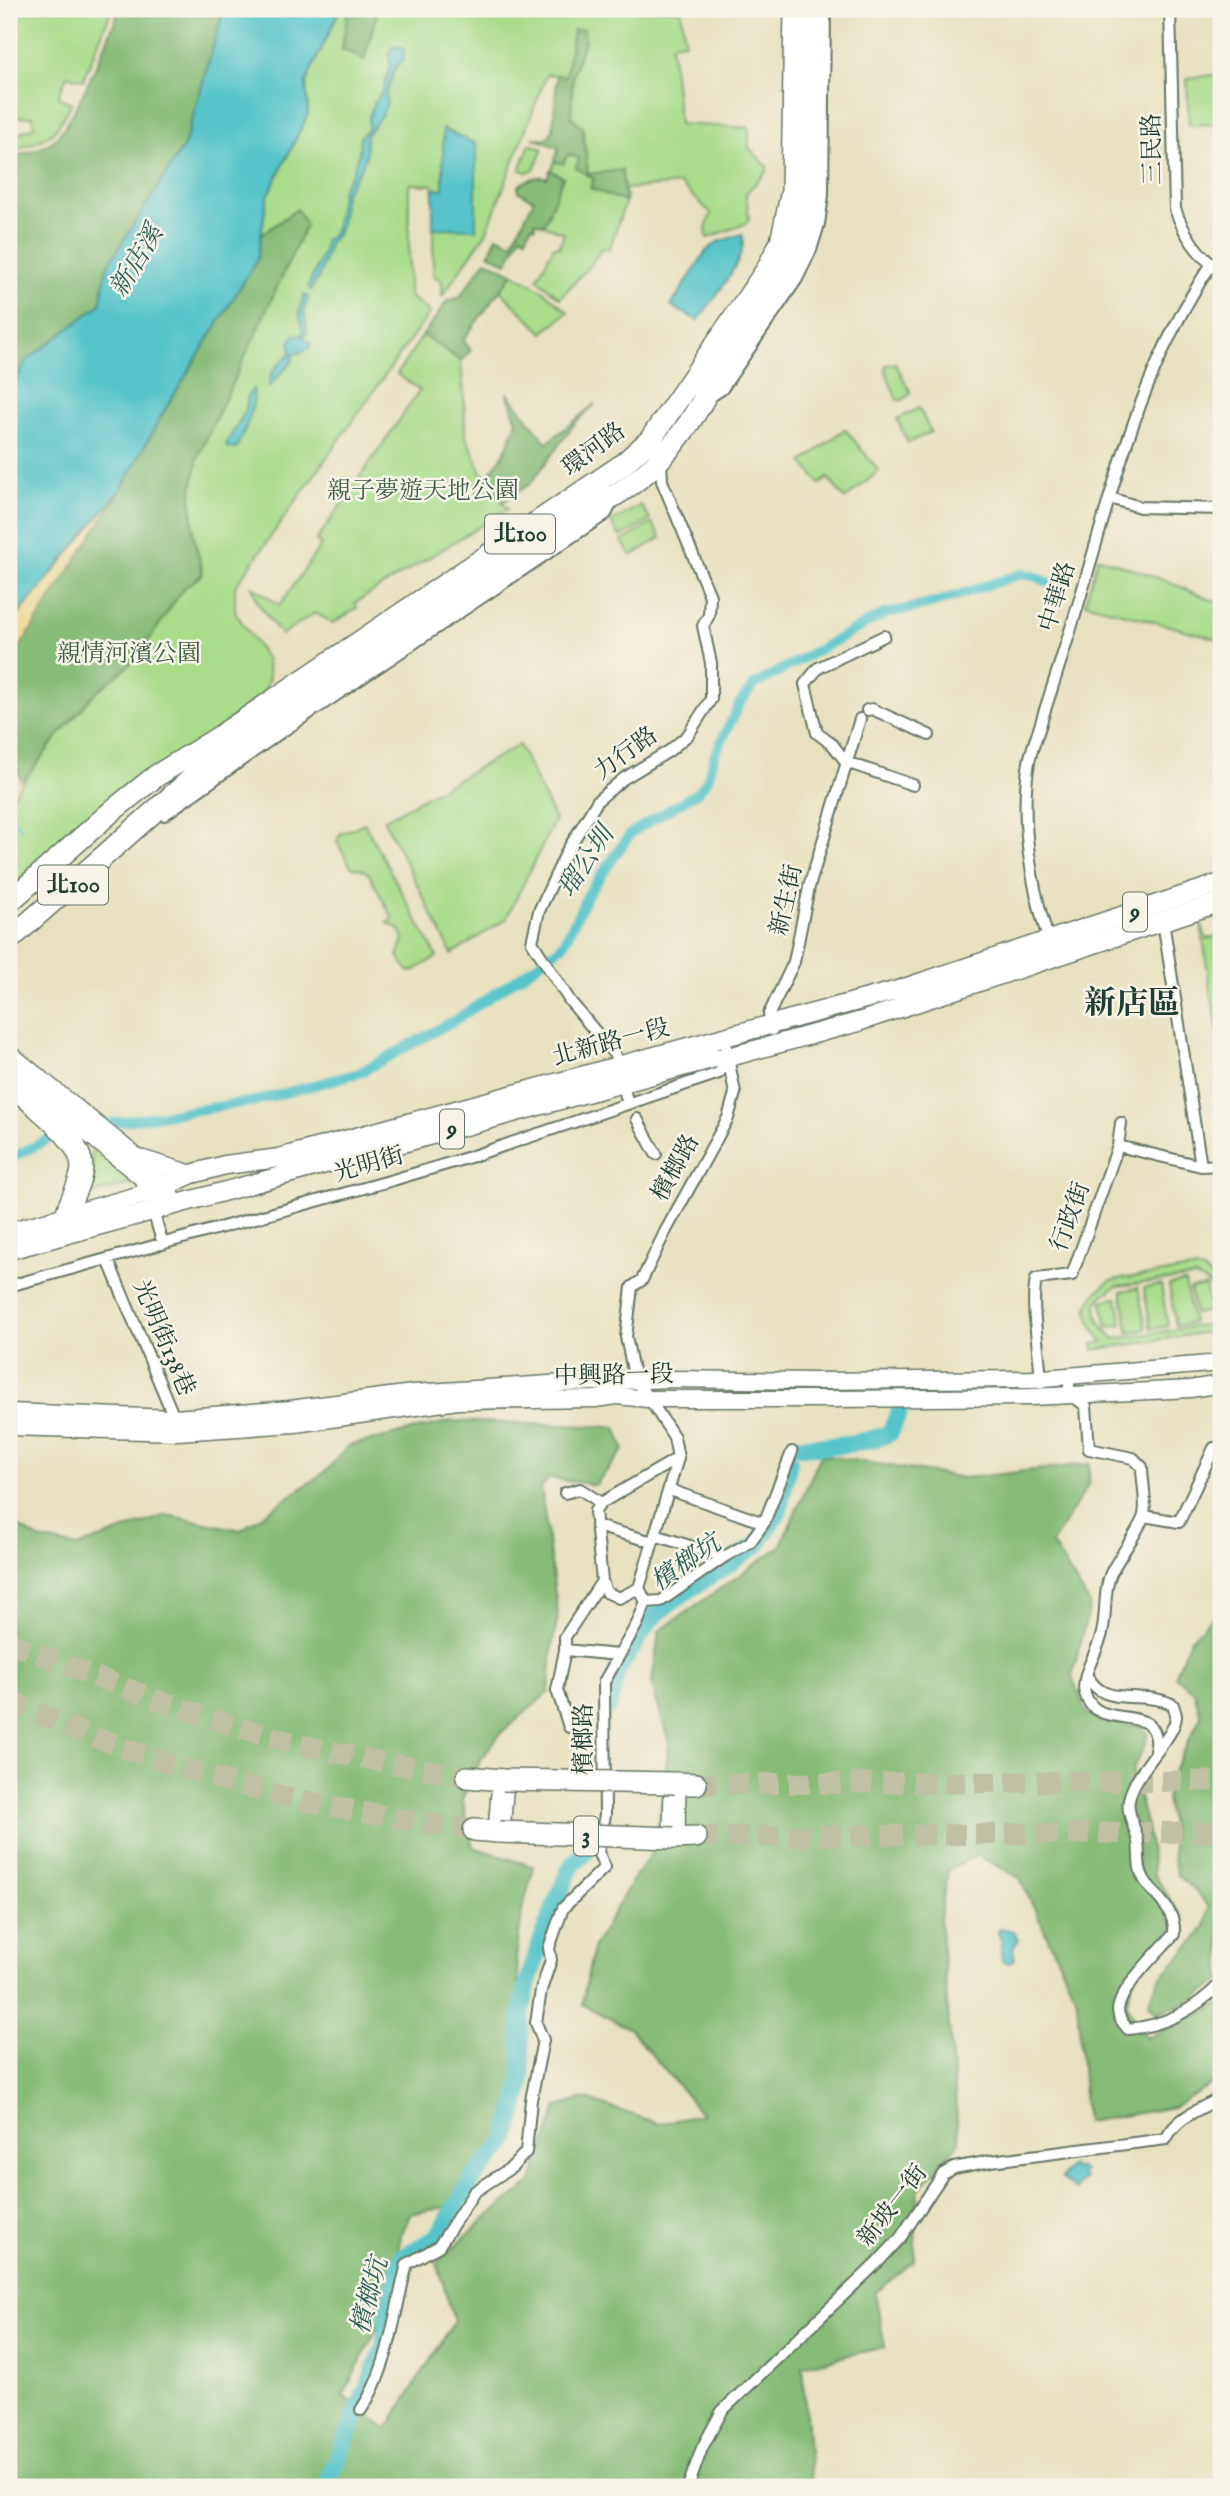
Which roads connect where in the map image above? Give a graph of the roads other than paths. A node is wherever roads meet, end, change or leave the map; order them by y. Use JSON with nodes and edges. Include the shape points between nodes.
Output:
{"nodes":[{"id":1,"x":795,"y":9,"type":"edge"},
{"id":2,"x":813,"y":9,"type":"edge"},
{"id":3,"x":825,"y":9,"type":"edge"},
{"id":4,"x":1170,"y":9,"type":"edge"},
{"id":5,"x":1211,"y":265,"type":"junction"},
{"id":6,"x":1221,"y":271,"type":"edge"},
{"id":7,"x":703,"y":401,"type":"junction"},
{"id":8,"x":661,"y":460,"type":"junction"},
{"id":9,"x":1110,"y":498,"type":"junction"},
{"id":10,"x":1221,"y":509,"type":"edge"},
{"id":11,"x":884,"y":636,"type":"dead end"},
{"id":12,"x":929,"y":735,"type":"dead end"},
{"id":13,"x":216,"y":739,"type":"junction"},
{"id":14,"x":846,"y":762,"type":"junction"},
{"id":15,"x":913,"y":785,"type":"dead end"},
{"id":16,"x":1221,"y":883,"type":"edge"},
{"id":17,"x":1221,"y":902,"type":"edge"},
{"id":18,"x":10,"y":913,"type":"edge"},
{"id":19,"x":1163,"y":921,"type":"junction"},
{"id":20,"x":9,"y":940,"type":"edge"},
{"id":21,"x":1052,"y":949,"type":"junction"},
{"id":22,"x":770,"y":1025,"type":"junction"},
{"id":23,"x":724,"y":1037,"type":"junction"},
{"id":24,"x":776,"y":1044,"type":"junction"},
{"id":25,"x":9,"y":1053,"type":"edge"},
{"id":26,"x":729,"y":1057,"type":"junction"},
{"id":27,"x":9,"y":1069,"type":"edge"},
{"id":28,"x":621,"y":1074,"type":"junction"},
{"id":29,"x":21,"y":1093,"type":"dead end"},
{"id":30,"x":45,"y":1097,"type":"junction"},
{"id":31,"x":628,"y":1104,"type":"junction"},
{"id":32,"x":637,"y":1119,"type":"dead end"},
{"id":33,"x":1121,"y":1123,"type":"dead end"},
{"id":34,"x":1118,"y":1146,"type":"junction"},
{"id":35,"x":656,"y":1154,"type":"dead end"},
{"id":36,"x":137,"y":1157,"type":"junction"},
{"id":37,"x":1221,"y":1165,"type":"edge"},
{"id":38,"x":1201,"y":1166,"type":"junction"},
{"id":39,"x":192,"y":1174,"type":"junction"},
{"id":40,"x":163,"y":1198,"type":"junction"},
{"id":41,"x":66,"y":1216,"type":"junction"},
{"id":42,"x":9,"y":1232,"type":"edge"},
{"id":43,"x":163,"y":1244,"type":"junction"},
{"id":44,"x":9,"y":1250,"type":"edge"},
{"id":45,"x":108,"y":1260,"type":"junction"},
{"id":46,"x":9,"y":1286,"type":"edge"},
{"id":47,"x":1221,"y":1363,"type":"edge"},
{"id":48,"x":1068,"y":1377,"type":"junction"},
{"id":49,"x":1041,"y":1379,"type":"junction"},
{"id":50,"x":635,"y":1380,"type":"junction"},
{"id":51,"x":1221,"y":1384,"type":"edge"},
{"id":52,"x":1070,"y":1394,"type":"junction"},
{"id":53,"x":1041,"y":1396,"type":"junction"},
{"id":54,"x":648,"y":1399,"type":"junction"},
{"id":55,"x":9,"y":1412,"type":"edge"},
{"id":56,"x":176,"y":1425,"type":"junction"},
{"id":57,"x":9,"y":1427,"type":"edge"},
{"id":58,"x":1221,"y":1449,"type":"edge"},
{"id":59,"x":792,"y":1452,"type":"dead end"},
{"id":60,"x":678,"y":1458,"type":"junction"},
{"id":61,"x":670,"y":1490,"type":"junction"},
{"id":62,"x":565,"y":1493,"type":"dead end"},
{"id":63,"x":601,"y":1503,"type":"junction"},
{"id":64,"x":1144,"y":1516,"type":"junction"},
{"id":65,"x":764,"y":1523,"type":"junction"},
{"id":66,"x":596,"y":1526,"type":"junction"},
{"id":67,"x":654,"y":1538,"type":"junction"},
{"id":68,"x":724,"y":1557,"type":"junction"},
{"id":69,"x":602,"y":1581,"type":"junction"},
{"id":70,"x":639,"y":1588,"type":"junction"},
{"id":71,"x":646,"y":1602,"type":"junction"},
{"id":72,"x":565,"y":1650,"type":"junction"},
{"id":73,"x":618,"y":1655,"type":"junction"},
{"id":74,"x":1086,"y":1675,"type":"junction"},
{"id":75,"x":569,"y":1727,"type":"dead end"},
{"id":76,"x":1156,"y":1751,"type":"junction"},
{"id":77,"x":467,"y":1777,"type":"tunnel mouth"},
{"id":78,"x":503,"y":1780,"type":"junction"},
{"id":79,"x":474,"y":1830,"type":"tunnel mouth"},
{"id":80,"x":499,"y":1832,"type":"junction"},
{"id":81,"x":674,"y":1838,"type":"junction"},
{"id":82,"x":696,"y":1838,"type":"tunnel mouth"},
{"id":83,"x":1221,"y":1983,"type":"edge"},
{"id":84,"x":1221,"y":2098,"type":"edge"},
{"id":85,"x":361,"y":2410,"type":"dead end"},
{"id":86,"x":688,"y":2487,"type":"edge"}],
"edges":[{"from":1,"to":13,"type":"highway","name":"環河路","number":"北100","via":[[792,191],[781,242],[650,440],[622,465]]},
{"from":2,"to":7,"type":"highway","name":"環河路","number":"北100","via":[[811,184],[803,236],[783,278]]},
{"from":3,"to":7,"type":"street","name":"環河路","via":[[823,195],[811,250],[797,279],[722,389]]},
{"from":4,"to":5,"type":"street","name":"三民路","via":[[1175,209],[1187,237]]},
{"from":5,"to":6,"type":"street","name":"三民路"},
{"from":5,"to":9,"type":"street","name":"中華路","via":[[1162,350],[1129,431]]},
{"from":7,"to":8,"type":"highway","name":"環河路","number":"北100"},
{"from":8,"to":20,"type":"highway","name":"環河路","number":"北100","via":[[616,495],[191,779]]},
{"from":8,"to":28,"type":"street","name":"力行路","via":[[662,481],[710,596],[703,626],[711,663],[711,699],[688,735],[598,800],[539,911],[532,942],[573,1004],[615,1055]]},
{"from":9,"to":10,"type":"street","via":[[1140,507]]},
{"from":9,"to":21,"type":"street","name":"中華路","via":[[1029,763],[1027,844]]},
{"from":11,"to":14,"type":"street","via":[[818,668],[805,684],[817,733]]},
{"from":12,"to":14,"type":"street","name":"新生街","via":[[872,709],[864,715]]},
{"from":13,"to":18,"type":"highway","number":"北100","via":[[135,816]]},
{"from":13,"to":18,"type":"highway","name":"環河路","number":"北100","via":[[177,764],[132,809]]},
{"from":14,"to":15,"type":"street"},
{"from":14,"to":22,"type":"street","name":"新生街","via":[[809,887],[794,962],[769,1014]]},
{"from":16,"to":21,"type":"main road","name":"北新路一段","number":"9"},
{"from":17,"to":19,"type":"main road","name":"北新路一段","number":"9"},
{"from":19,"to":21,"type":"main road","name":"北新路一段","number":"9"},
{"from":19,"to":38,"type":"street"},
{"from":21,"to":22,"type":"main road","name":"北新路一段","number":"9"},
{"from":21,"to":24,"type":"main road","name":"北新路一段","number":"9","via":[[858,1022]]},
{"from":22,"to":23,"type":"main road","name":"北新路一段","number":"9"},
{"from":22,"to":24,"type":"street"},
{"from":23,"to":26,"type":"street","name":"檳榔路"},
{"from":23,"to":28,"type":"main road","name":"北新路一段","number":"9"},
{"from":24,"to":26,"type":"main road","name":"北新路一段","number":"9"},
{"from":25,"to":36,"type":"street"},
{"from":26,"to":28,"type":"main road","name":"北新路一段","number":"9"},
{"from":26,"to":31,"type":"street","name":"光明街","via":[[719,1073]]},
{"from":26,"to":50,"type":"street","name":"檳榔路","via":[[735,1093],[728,1118],[642,1280],[632,1287],[626,1337]]},
{"from":27,"to":30,"type":"street"},
{"from":28,"to":31,"type":"street","name":"力行路"},
{"from":28,"to":39,"type":"main road","name":"北新路一段","number":"9","via":[[279,1158]]},
{"from":28,"to":40,"type":"main road","name":"北新路一段","number":"9"},
{"from":29,"to":41,"type":"highway","via":[[78,1149],[82,1172]]},
{"from":30,"to":40,"type":"street"},
{"from":30,"to":41,"type":"street","via":[[56,1116],[81,1139],[89,1159],[86,1184]]},
{"from":31,"to":43,"type":"street","name":"光明街","via":[[470,1157]]},
{"from":32,"to":35,"type":"street"},
{"from":33,"to":34,"type":"street","name":"行政街"},
{"from":34,"to":38,"type":"street"},
{"from":34,"to":49,"type":"street","name":"行政街","via":[[1072,1275],[1036,1279],[1032,1296]]},
{"from":36,"to":39,"type":"street"},
{"from":36,"to":40,"type":"street"},
{"from":37,"to":38,"type":"street"},
{"from":39,"to":40,"type":"main road","name":"北新路一段","number":"9"},
{"from":40,"to":41,"type":"main road","name":"北新路一段","number":"9"},
{"from":40,"to":43,"type":"street","via":[[156,1221]]},
{"from":40,"to":44,"type":"main road","name":"北新路一段","number":"9"},
{"from":41,"to":42,"type":"main road","name":"北新路一段","number":"9"},
{"from":43,"to":45,"type":"street","name":"光明街"},
{"from":45,"to":46,"type":"street","name":"光明街"},
{"from":45,"to":56,"type":"street","name":"光明街138巷"},
{"from":47,"to":48,"type":"street","name":"中興路一段"},
{"from":48,"to":49,"type":"street","name":"中興路一段"},
{"from":48,"to":52,"type":"street"},
{"from":49,"to":50,"type":"street","name":"中興路一段"},
{"from":49,"to":53,"type":"street"},
{"from":50,"to":54,"type":"street","name":"檳榔路"},
{"from":50,"to":56,"type":"street","name":"中興路一段","via":[[413,1393]]},
{"from":51,"to":52,"type":"street","name":"中興路一段"},
{"from":52,"to":53,"type":"street","name":"中興路一段"},
{"from":52,"to":64,"type":"street","via":[[1086,1406],[1089,1449],[1133,1458],[1142,1467]]},
{"from":53,"to":54,"type":"street","name":"中興路一段"},
{"from":54,"to":56,"type":"street","name":"中興路一段","via":[[458,1401],[295,1424]]},
{"from":54,"to":60,"type":"street","name":"檳榔路","via":[[674,1437]]},
{"from":55,"to":56,"type":"street","name":"中興路一段"},
{"from":56,"to":57,"type":"street","name":"中興路一段"},
{"from":58,"to":64,"type":"street","via":[[1214,1448],[1179,1522]]},
{"from":59,"to":65,"type":"street"},
{"from":60,"to":61,"type":"street"},
{"from":60,"to":63,"type":"street"},
{"from":61,"to":65,"type":"street"},
{"from":61,"to":67,"type":"street"},
{"from":62,"to":63,"type":"street","via":[[580,1489]]},
{"from":63,"to":66,"type":"street","via":[[595,1511]]},
{"from":64,"to":74,"type":"street","via":[[1109,1578],[1102,1633]]},
{"from":65,"to":68,"type":"street","via":[[750,1542]]},
{"from":66,"to":67,"type":"street"},
{"from":66,"to":69,"type":"street"},
{"from":67,"to":68,"type":"street"},
{"from":67,"to":70,"type":"street"},
{"from":68,"to":71,"type":"street","via":[[661,1601]]},
{"from":69,"to":70,"type":"street","via":[[607,1592],[619,1598]]},
{"from":69,"to":72,"type":"street","via":[[565,1637]]},
{"from":70,"to":71,"type":"street"},
{"from":71,"to":73,"type":"street","name":"檳榔路"},
{"from":72,"to":73,"type":"street"},
{"from":72,"to":75,"type":"street","via":[[557,1690]]},
{"from":73,"to":85,"type":"street","name":"檳榔路","via":[[604,1682],[605,1815],[598,1852],[604,1867],[563,1908],[549,1948],[551,1960],[536,2023],[543,2040],[526,2152],[474,2192],[439,2246],[407,2264],[384,2365]]},
{"from":74,"to":76,"type":"street","via":[[1085,1695],[1096,1709],[1147,1722],[1157,1736]]},
{"from":74,"to":76,"type":"street","via":[[1097,1689],[1108,1693],[1173,1705],[1172,1729]]},
{"from":76,"to":83,"type":"street","via":[[1134,1782],[1128,1803],[1144,1879],[1175,1921],[1174,1934],[1123,1995],[1119,2018],[1128,2029],[1146,2028],[1181,2015]]},
{"from":77,"to":78,"type":"highway","number":"3"},
{"from":78,"to":80,"type":"highway"},
{"from":78,"to":81,"type":"highway","number":"3","bridge":true,"via":[[685,1784]]},
{"from":79,"to":80,"type":"highway","number":"3"},
{"from":80,"to":81,"type":"highway","number":"3","bridge":true},
{"from":81,"to":82,"type":"highway","number":"3"},
{"from":84,"to":86,"type":"street","name":"新坡一街","via":[[1182,2119],[1166,2139],[991,2161],[943,2174],[901,2237],[878,2262],[722,2412]]}]}
